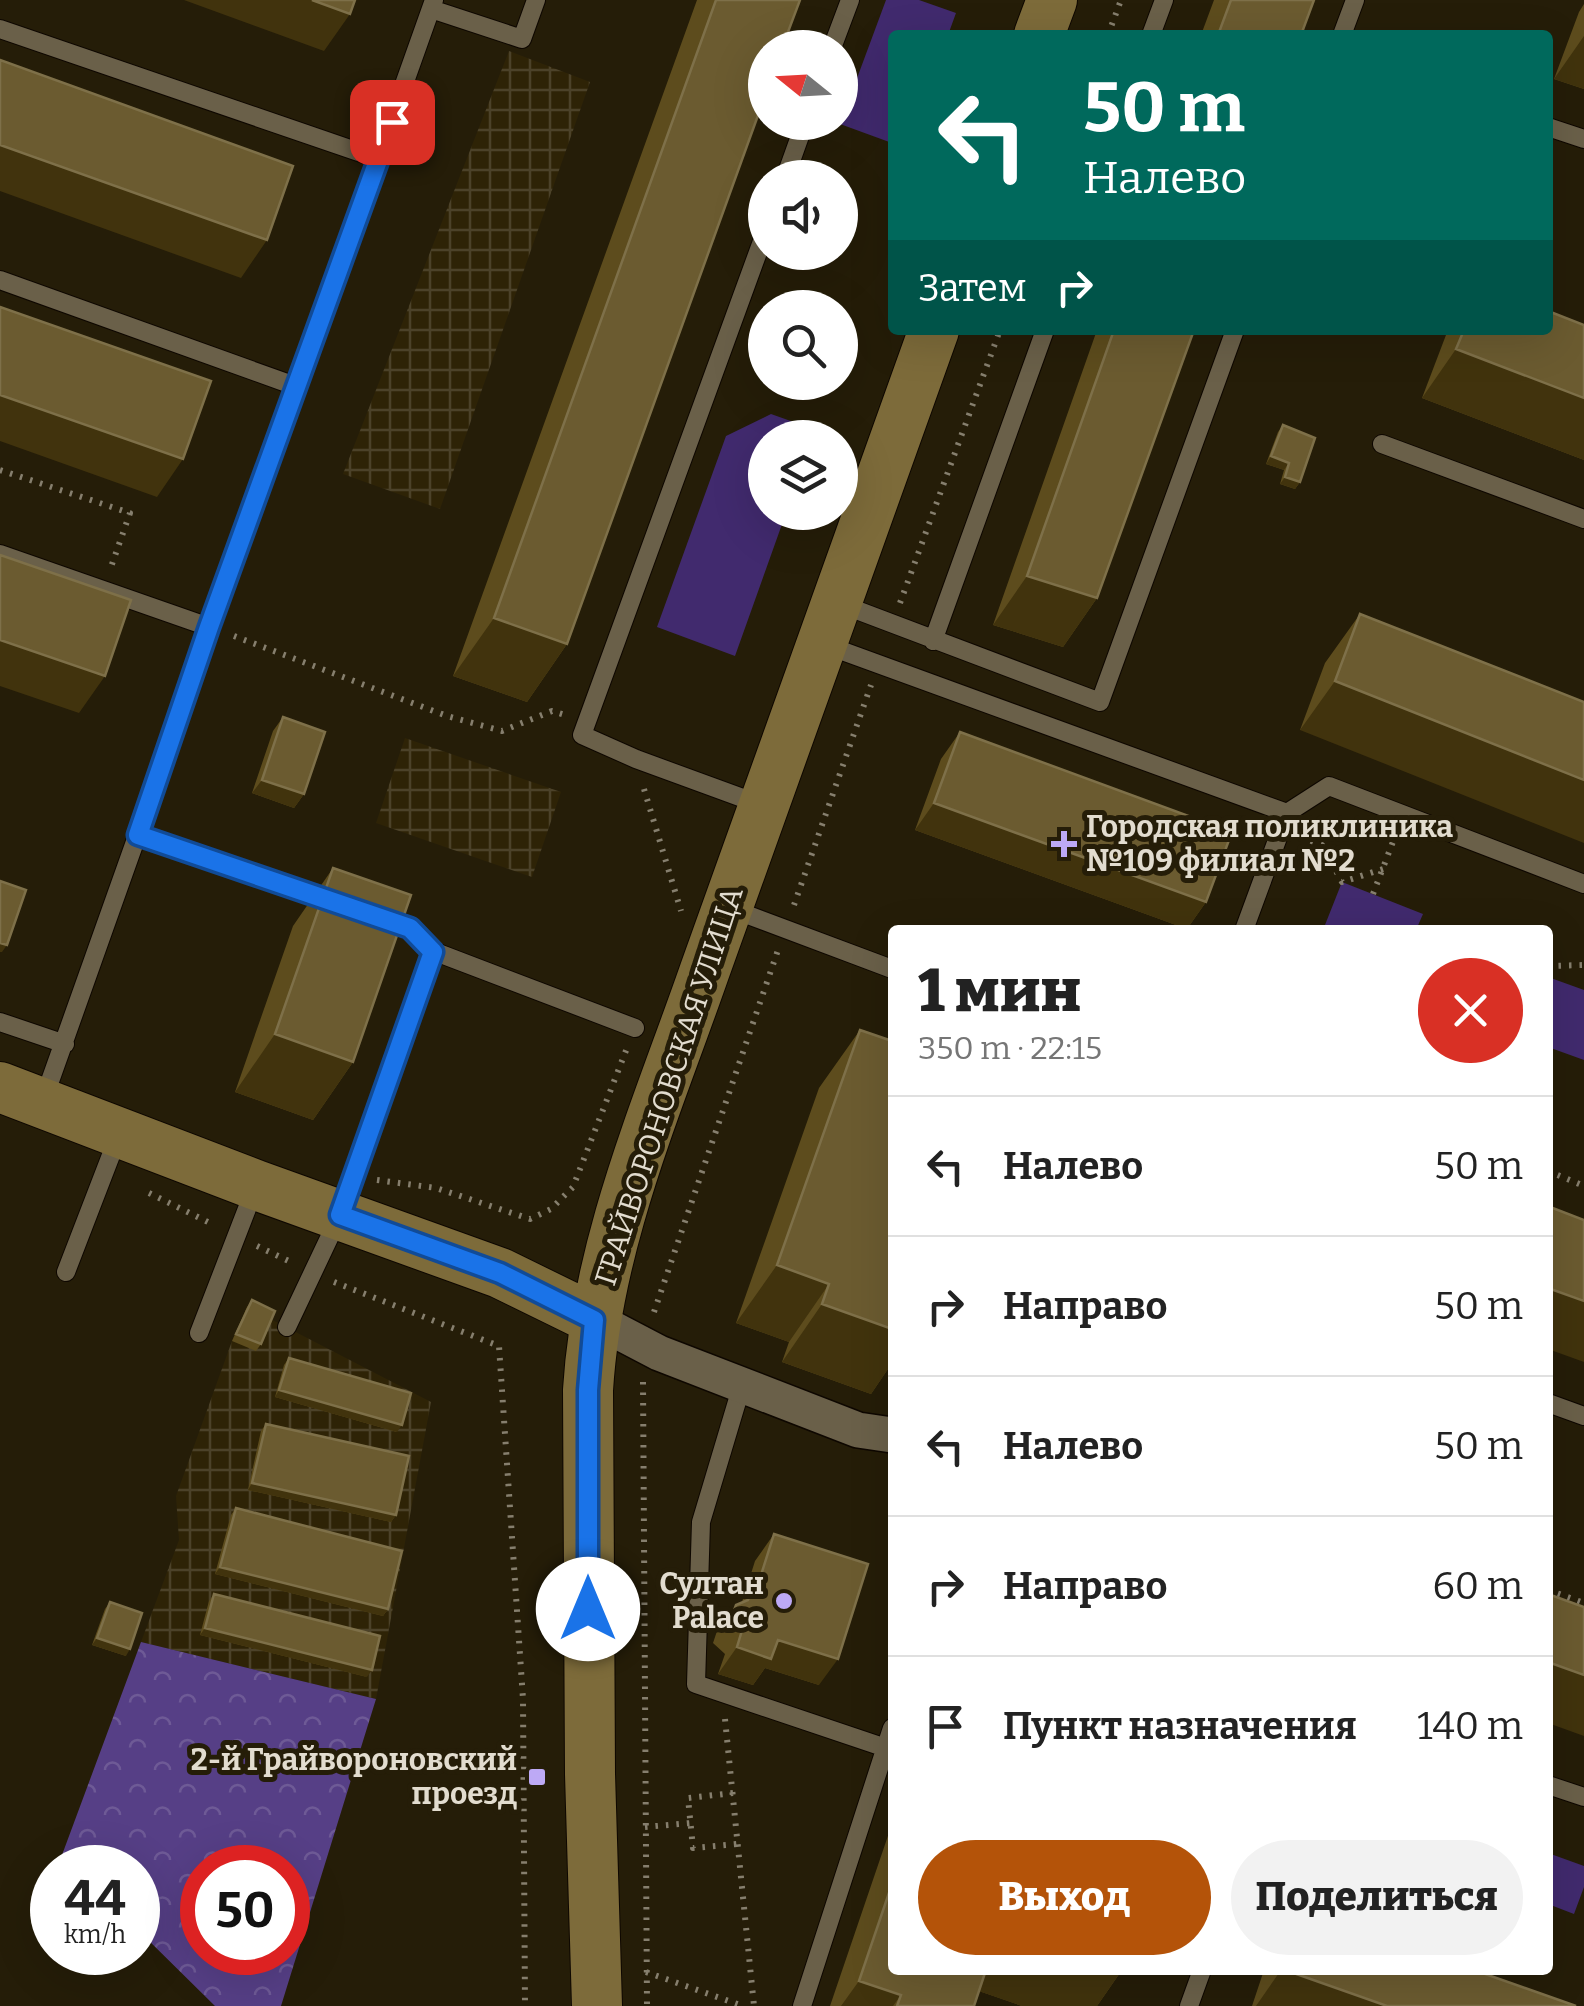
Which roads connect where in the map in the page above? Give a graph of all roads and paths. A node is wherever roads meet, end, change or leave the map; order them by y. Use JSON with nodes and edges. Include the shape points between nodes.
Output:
{"nodes":[{"id":1,"x":536,"y":0,"type":"edge"},
{"id":2,"x":850,"y":0,"type":"edge"},
{"id":3,"x":1052,"y":0,"type":"edge"},
{"id":4,"x":1121,"y":0,"type":"edge"},
{"id":5,"x":1164,"y":0,"type":"edge"},
{"id":6,"x":1355,"y":0,"type":"edge"},
{"id":7,"x":433,"y":4,"type":"edge"},
{"id":8,"x":0,"y":29,"type":"edge"},
{"id":9,"x":839,"y":30,"type":"edge"},
{"id":10,"x":1042,"y":30,"type":"edge"},
{"id":11,"x":1110,"y":30,"type":"edge"},
{"id":12,"x":1153,"y":30,"type":"edge"},
{"id":13,"x":1344,"y":30,"type":"edge"},
{"id":14,"x":1553,"y":129,"type":"edge"},
{"id":15,"x":1584,"y":139,"type":"edge"},
{"id":16,"x":379,"y":160,"type":"junction"},
{"id":17,"x":751,"y":270,"type":"edge"},
{"id":18,"x":0,"y":280,"type":"edge"},
{"id":19,"x":932,"y":335,"type":"edge"},
{"id":20,"x":998,"y":335,"type":"edge"},
{"id":21,"x":1043,"y":335,"type":"edge"},
{"id":22,"x":1233,"y":335,"type":"edge"},
{"id":23,"x":298,"y":387,"type":"junction"},
{"id":24,"x":1382,"y":444,"type":"dead end"},
{"id":25,"x":0,"y":470,"type":"edge"},
{"id":26,"x":1584,"y":518,"type":"edge"},
{"id":27,"x":0,"y":554,"type":"edge"},
{"id":28,"x":103,"y":590,"type":"junction"},
{"id":29,"x":830,"y":623,"type":"junction"},
{"id":30,"x":892,"y":624,"type":"junction"},
{"id":31,"x":209,"y":627,"type":"junction"},
{"id":32,"x":933,"y":641,"type":"junction"},
{"id":33,"x":878,"y":664,"type":"junction"},
{"id":34,"x":586,"y":722,"type":"junction"},
{"id":35,"x":636,"y":759,"type":"junction"},
{"id":36,"x":764,"y":806,"type":"junction"},
{"id":37,"x":1404,"y":814,"type":"junction"},
{"id":38,"x":1284,"y":821,"type":"junction"},
{"id":39,"x":138,"y":835,"type":"junction"},
{"id":40,"x":1383,"y":869,"type":"junction"},
{"id":41,"x":1584,"y":884,"type":"edge"},
{"id":42,"x":1373,"y":894,"type":"dead end"},
{"id":43,"x":727,"y":907,"type":"junction"},
{"id":44,"x":1246,"y":925,"type":"edge"},
{"id":45,"x":674,"y":927,"type":"dead end"},
{"id":46,"x":785,"y":930,"type":"junction"},
{"id":47,"x":433,"y":952,"type":"junction"},
{"id":48,"x":1584,"y":965,"type":"edge"},
{"id":49,"x":1553,"y":966,"type":"edge"},
{"id":50,"x":888,"y":968,"type":"edge"},
{"id":51,"x":0,"y":1022,"type":"edge"},
{"id":52,"x":635,"y":1028,"type":"joint"},
{"id":53,"x":65,"y":1044,"type":"junction"},
{"id":54,"x":21,"y":1095,"type":"edge"},
{"id":55,"x":112,"y":1152,"type":"junction"},
{"id":56,"x":1553,"y":1174,"type":"edge"},
{"id":57,"x":256,"y":1185,"type":"junction"},
{"id":58,"x":1584,"y":1186,"type":"edge"},
{"id":59,"x":340,"y":1215,"type":"junction"},
{"id":60,"x":530,"y":1219,"type":"dead end"},
{"id":61,"x":236,"y":1236,"type":"junction"},
{"id":62,"x":66,"y":1272,"type":"dead end"},
{"id":63,"x":312,"y":1272,"type":"junction"},
{"id":64,"x":594,"y":1320,"type":"junction"},
{"id":65,"x":287,"y":1327,"type":"dead end"},
{"id":66,"x":199,"y":1332,"type":"dead end"},
{"id":67,"x":643,"y":1345,"type":"junction"},
{"id":68,"x":742,"y":1385,"type":"junction"},
{"id":69,"x":1553,"y":1405,"type":"edge"},
{"id":70,"x":642,"y":1412,"type":"dead end"},
{"id":71,"x":1584,"y":1416,"type":"edge"},
{"id":72,"x":888,"y":1435,"type":"edge"},
{"id":73,"x":1553,"y":1592,"type":"edge"},
{"id":74,"x":1584,"y":1603,"type":"edge"},
{"id":75,"x":722,"y":1693,"type":"junction"},
{"id":76,"x":888,"y":1741,"type":"edge"},
{"id":77,"x":886,"y":1748,"type":"junction"},
{"id":78,"x":1553,"y":1787,"type":"edge"},
{"id":79,"x":733,"y":1794,"type":"junction"},
{"id":80,"x":1584,"y":1797,"type":"edge"},
{"id":81,"x":691,"y":1823,"type":"junction"},
{"id":82,"x":645,"y":1827,"type":"junction"},
{"id":83,"x":737,"y":1844,"type":"junction"},
{"id":84,"x":646,"y":1972,"type":"junction"},
{"id":85,"x":1200,"y":1975,"type":"edge"},
{"id":86,"x":595,"y":2002,"type":"edge"},
{"id":87,"x":525,"y":2006,"type":"edge"},
{"id":88,"x":647,"y":2006,"type":"edge"},
{"id":89,"x":742,"y":2006,"type":"edge"},
{"id":90,"x":754,"y":2006,"type":"edge"},
{"id":91,"x":802,"y":2006,"type":"edge"},
{"id":92,"x":1189,"y":2006,"type":"edge"}],
"edges":[{"from":1,"to":7,"type":"lane","via":[[522,39]]},
{"from":2,"to":9,"type":"lane"},
{"from":3,"to":10,"type":"main road"},
{"from":4,"to":11,"type":"path"},
{"from":5,"to":12,"type":"lane"},
{"from":6,"to":13,"type":"lane"},
{"from":7,"to":16,"type":"lane"},
{"from":8,"to":16,"type":"lane"},
{"from":14,"to":15,"type":"lane"},
{"from":16,"to":23,"type":"lane"},
{"from":17,"to":34,"type":"lane"},
{"from":18,"to":23,"type":"lane"},
{"from":19,"to":29,"type":"main road","name":"ГРАЙВОРОНОВСКАЯ УЛИЦА"},
{"from":20,"to":30,"type":"path"},
{"from":21,"to":32,"type":"lane"},
{"from":22,"to":32,"type":"lane","via":[[1100,702]]},
{"from":23,"to":31,"type":"lane"},
{"from":24,"to":26,"type":"lane"},
{"from":25,"to":28,"type":"path","via":[[130,513]]},
{"from":27,"to":28,"type":"lane"},
{"from":28,"to":31,"type":"lane"},
{"from":29,"to":30,"type":"lane"},
{"from":29,"to":33,"type":"lane"},
{"from":29,"to":36,"type":"main road","name":"ГРАЙВОРОНОВСКАЯ УЛИЦА"},
{"from":30,"to":32,"type":"lane"},
{"from":31,"to":34,"type":"path","via":[[502,731],[552,711]]},
{"from":31,"to":39,"type":"lane"},
{"from":33,"to":38,"type":"lane"},
{"from":33,"to":46,"type":"path"},
{"from":34,"to":35,"type":"lane","via":[[582,735]]},
{"from":35,"to":36,"type":"lane"},
{"from":35,"to":45,"type":"path","via":[[681,910]]},
{"from":36,"to":43,"type":"main road","name":"ГРАЙВОРОНОВСКАЯ УЛИЦА"},
{"from":37,"to":38,"type":"lane","via":[[1329,786]]},
{"from":37,"to":40,"type":"path"},
{"from":37,"to":41,"type":"lane"},
{"from":38,"to":40,"type":"path","via":[[1322,845],[1342,882]]},
{"from":38,"to":44,"type":"lane"},
{"from":39,"to":47,"type":"lane","via":[[410,928]]},
{"from":39,"to":53,"type":"lane"},
{"from":40,"to":42,"type":"path"},
{"from":43,"to":46,"type":"lane"},
{"from":43,"to":64,"type":"main road","name":"ГРАЙВОРОНОВСКАЯ УЛИЦА","via":[[618,1218]]},
{"from":46,"to":50,"type":"lane"},
{"from":46,"to":67,"type":"path"},
{"from":47,"to":52,"type":"lane"},
{"from":47,"to":59,"type":"lane"},
{"from":48,"to":49,"type":"path"},
{"from":51,"to":53,"type":"lane"},
{"from":52,"to":60,"type":"path","via":[[573,1187],[552,1210]]},
{"from":53,"to":54,"type":"lane"},
{"from":54,"to":55,"type":"main road"},
{"from":55,"to":57,"type":"main road"},
{"from":55,"to":61,"type":"path"},
{"from":55,"to":62,"type":"lane"},
{"from":56,"to":58,"type":"path"},
{"from":57,"to":59,"type":"main road"},
{"from":57,"to":61,"type":"lane"},
{"from":59,"to":63,"type":"lane"},
{"from":59,"to":64,"type":"main road","via":[[500,1273]]},
{"from":61,"to":63,"type":"path"},
{"from":61,"to":66,"type":"lane"},
{"from":63,"to":65,"type":"lane"},
{"from":63,"to":87,"type":"path","via":[[499,1346],[522,1699]]},
{"from":64,"to":67,"type":"street"},
{"from":64,"to":86,"type":"main road","name":"ГРАЙВОРОНОВСКАЯ УЛИЦА","via":[[588,1390]]},
{"from":67,"to":68,"type":"street"},
{"from":68,"to":72,"type":"street"},
{"from":68,"to":75,"type":"lane","via":[[701,1522],[696,1684]]},
{"from":69,"to":71,"type":"lane"},
{"from":70,"to":82,"type":"path"},
{"from":73,"to":74,"type":"path"},
{"from":75,"to":77,"type":"lane"},
{"from":75,"to":79,"type":"path"},
{"from":76,"to":77,"type":"lane"},
{"from":77,"to":91,"type":"lane"},
{"from":78,"to":80,"type":"lane"},
{"from":79,"to":81,"type":"path","via":[[688,1798]]},
{"from":79,"to":83,"type":"path"},
{"from":81,"to":82,"type":"path"},
{"from":81,"to":83,"type":"path","via":[[693,1848]]},
{"from":82,"to":84,"type":"path"},
{"from":83,"to":90,"type":"path"},
{"from":84,"to":88,"type":"path"},
{"from":84,"to":89,"type":"path"},
{"from":85,"to":92,"type":"lane"}]}
